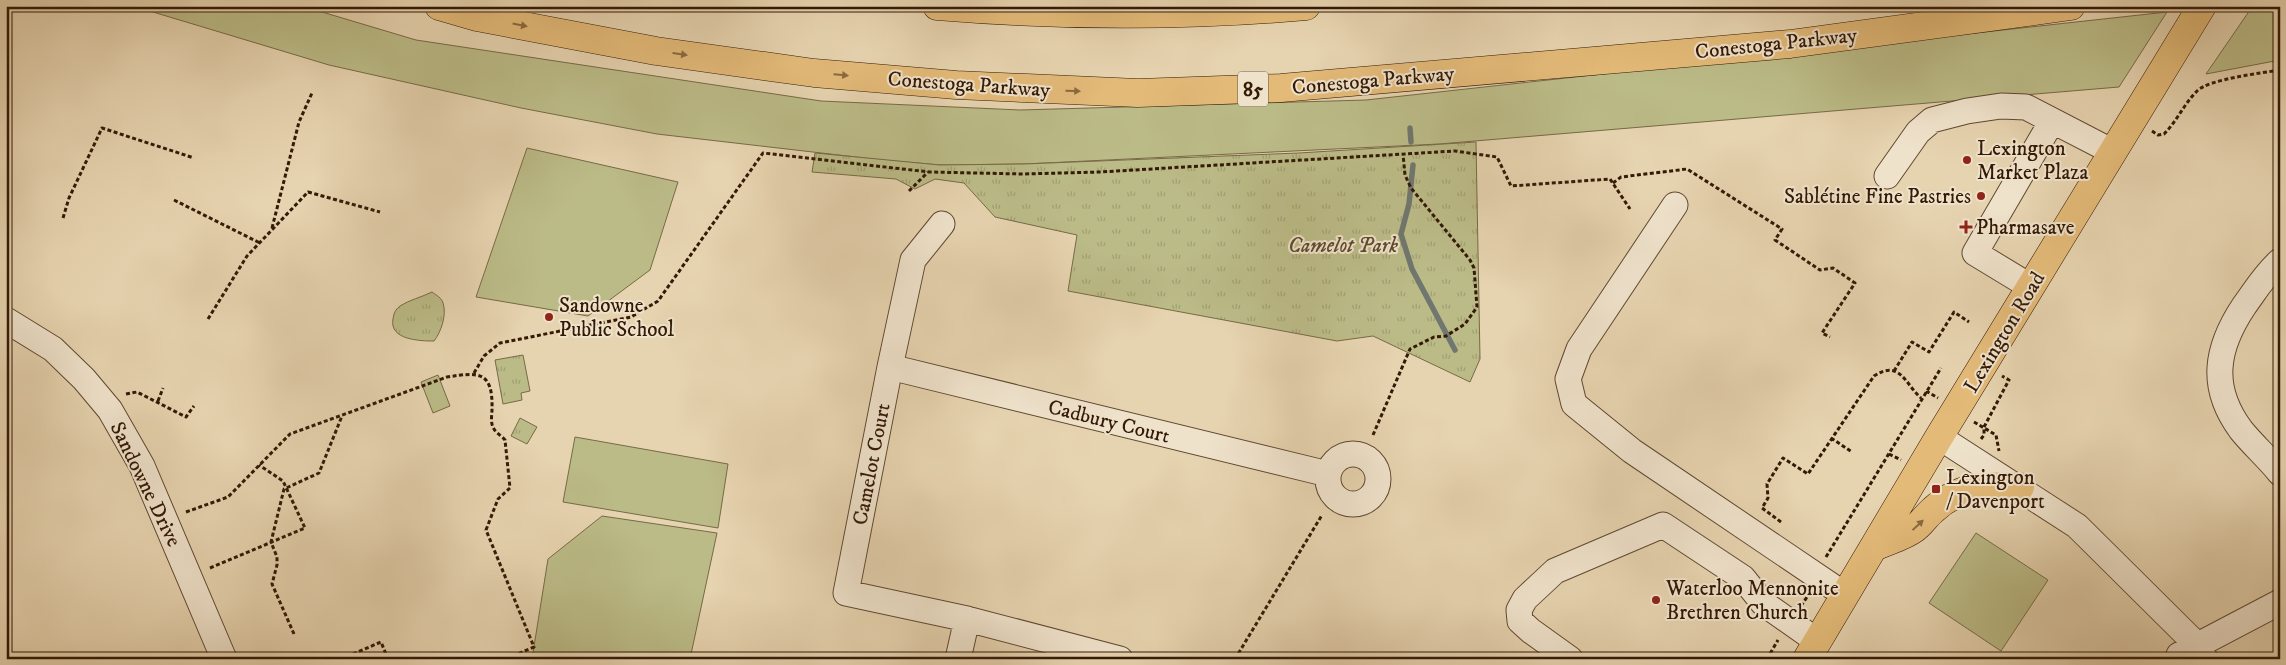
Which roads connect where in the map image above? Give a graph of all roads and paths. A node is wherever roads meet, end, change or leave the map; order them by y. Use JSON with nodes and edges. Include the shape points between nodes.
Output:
{"nodes":[{"id":1,"x":439,"y":6,"type":"edge"},
{"id":2,"x":937,"y":6,"type":"edge"},
{"id":3,"x":1306,"y":6,"type":"edge"},
{"id":4,"x":2071,"y":6,"type":"edge"},
{"id":5,"x":2202,"y":6,"type":"edge"},
{"id":6,"x":2280,"y":70,"type":"edge"},
{"id":7,"x":312,"y":92,"type":"dead end"},
{"id":8,"x":2052,"y":121,"type":"junction"},
{"id":9,"x":2150,"y":129,"type":"dead end"},
{"id":10,"x":1455,"y":151,"type":"dead end"},
{"id":11,"x":2113,"y":152,"type":"junction"},
{"id":12,"x":1403,"y":154,"type":"dead end"},
{"id":13,"x":194,"y":158,"type":"dead end"},
{"id":14,"x":929,"y":172,"type":"dead end"},
{"id":15,"x":1887,"y":176,"type":"dead end"},
{"id":16,"x":1613,"y":183,"type":"junction"},
{"id":17,"x":910,"y":191,"type":"dead end"},
{"id":18,"x":174,"y":200,"type":"dead end"},
{"id":19,"x":1675,"y":205,"type":"dead end"},
{"id":20,"x":1630,"y":209,"type":"dead end"},
{"id":21,"x":380,"y":212,"type":"dead end"},
{"id":22,"x":63,"y":218,"type":"dead end"},
{"id":23,"x":942,"y":224,"type":"dead end"},
{"id":24,"x":272,"y":230,"type":"junction"},
{"id":25,"x":260,"y":242,"type":"junction"},
{"id":26,"x":2276,"y":268,"type":"edge"},
{"id":27,"x":2031,"y":287,"type":"junction"},
{"id":28,"x":6,"y":320,"type":"edge"},
{"id":29,"x":208,"y":320,"type":"dead end"},
{"id":30,"x":1969,"y":322,"type":"dead end"},
{"id":31,"x":1830,"y":337,"type":"dead end"},
{"id":32,"x":890,"y":367,"type":"junction"},
{"id":33,"x":1941,"y":368,"type":"dead end"},
{"id":34,"x":1894,"y":372,"type":"junction"},
{"id":35,"x":2009,"y":380,"type":"dead end"},
{"id":36,"x":163,"y":388,"type":"dead end"},
{"id":37,"x":1926,"y":391,"type":"junction"},
{"id":38,"x":126,"y":394,"type":"dead end"},
{"id":39,"x":1921,"y":398,"type":"junction"},
{"id":40,"x":1941,"y":399,"type":"dead end"},
{"id":41,"x":158,"y":402,"type":"junction"},
{"id":42,"x":194,"y":406,"type":"dead end"},
{"id":43,"x":342,"y":416,"type":"junction"},
{"id":44,"x":1972,"y":421,"type":"dead end"},
{"id":45,"x":1984,"y":427,"type":"junction"},
{"id":46,"x":1373,"y":435,"type":"dead end"},
{"id":47,"x":1984,"y":435,"type":"dead end"},
{"id":48,"x":1996,"y":435,"type":"dead end"},
{"id":49,"x":1939,"y":437,"type":"junction"},
{"id":50,"x":1832,"y":438,"type":"junction"},
{"id":51,"x":1852,"y":452,"type":"dead end"},
{"id":52,"x":1889,"y":454,"type":"junction"},
{"id":53,"x":1902,"y":461,"type":"dead end"},
{"id":54,"x":259,"y":465,"type":"junction"},
{"id":55,"x":2280,"y":473,"type":"edge"},
{"id":56,"x":1328,"y":474,"type":"dead end"},
{"id":57,"x":287,"y":486,"type":"junction"},
{"id":58,"x":2020,"y":487,"type":"junction"},
{"id":59,"x":186,"y":512,"type":"dead end"},
{"id":60,"x":1322,"y":515,"type":"dead end"},
{"id":61,"x":1781,"y":522,"type":"dead end"},
{"id":62,"x":271,"y":542,"type":"junction"},
{"id":63,"x":1875,"y":547,"type":"junction"},
{"id":64,"x":210,"y":568,"type":"dead end"},
{"id":65,"x":1817,"y":575,"type":"junction"},
{"id":66,"x":1845,"y":595,"type":"junction"},
{"id":67,"x":2280,"y":602,"type":"edge"},
{"id":68,"x":967,"y":619,"type":"junction"},
{"id":69,"x":1790,"y":621,"type":"junction"},
{"id":70,"x":294,"y":634,"type":"dead end"},
{"id":71,"x":1812,"y":650,"type":"edge"},
{"id":72,"x":2190,"y":654,"type":"edge"},
{"id":73,"x":224,"y":659,"type":"edge"},
{"id":74,"x":341,"y":659,"type":"edge"},
{"id":75,"x":388,"y":659,"type":"edge"},
{"id":76,"x":506,"y":659,"type":"edge"},
{"id":77,"x":958,"y":659,"type":"edge"},
{"id":78,"x":1120,"y":659,"type":"edge"},
{"id":79,"x":1235,"y":659,"type":"edge"},
{"id":80,"x":1570,"y":659,"type":"edge"},
{"id":81,"x":1767,"y":659,"type":"edge"}],
"edges":[{"from":1,"to":4,"type":"main road","name":"Conestoga Parkway","number":"85","one_way":true,"via":[[477,17],[656,51],[814,73],[956,86],[1138,93],[1291,88],[1790,44]]},
{"from":2,"to":3,"type":"main road","via":[[996,11],[1161,14]]},
{"from":5,"to":11,"type":"main road","name":"Lexington Road"},
{"from":6,"to":9,"type":"path","via":[[2215,82],[2199,89],[2164,134],[2158,135]]},
{"from":7,"to":24,"type":"path","via":[[300,122]]},
{"from":8,"to":11,"type":"street"},
{"from":8,"to":15,"type":"street","via":[[2026,107],[2001,106],[1932,120],[1918,132]]},
{"from":8,"to":27,"type":"street","via":[[1975,253]]},
{"from":10,"to":16,"type":"path","via":[[1496,157],[1511,186],[1610,179]]},
{"from":11,"to":27,"type":"main road","name":"Lexington Road"},
{"from":12,"to":46,"type":"path","via":[[1405,174],[1411,188],[1474,268],[1477,307],[1465,324],[1446,336],[1434,337],[1410,349]]},
{"from":13,"to":22,"type":"path","via":[[102,128]]},
{"from":14,"to":17,"type":"path"},
{"from":16,"to":20,"type":"path"},
{"from":16,"to":31,"type":"path","via":[[1621,177],[1687,169],[1782,229],[1775,240],[1820,270],[1833,268],[1855,283],[1822,333]]},
{"from":18,"to":25,"type":"path"},
{"from":19,"to":65,"type":"street","via":[[1579,349],[1568,379],[1574,404],[1632,451]]},
{"from":21,"to":24,"type":"path","via":[[308,192]]},
{"from":23,"to":32,"type":"street","name":"Camelot Court","via":[[914,260]]},
{"from":24,"to":25,"type":"path"},
{"from":25,"to":29,"type":"path"},
{"from":26,"to":55,"type":"street","via":[[2230,328],[2219,372],[2224,398],[2241,429]]},
{"from":27,"to":49,"type":"main road","name":"Lexington Road"},
{"from":28,"to":73,"type":"street","name":"Sandowne Drive","via":[[53,349],[84,378],[110,410],[142,466]]},
{"from":30,"to":34,"type":"path","via":[[1954,312],[1929,352],[1912,342]]},
{"from":32,"to":56,"type":"street","name":"Cadbury Court"},
{"from":32,"to":68,"type":"street","name":"Camelot Court","via":[[846,593]]},
{"from":33,"to":37,"type":"path"},
{"from":34,"to":39,"type":"path","via":[[1906,378]]},
{"from":34,"to":50,"type":"path","via":[[1879,372],[1869,381]]},
{"from":35,"to":45,"type":"path"},
{"from":36,"to":41,"type":"path"},
{"from":37,"to":39,"type":"path"},
{"from":37,"to":40,"type":"path"},
{"from":38,"to":41,"type":"path","via":[[137,392]]},
{"from":39,"to":52,"type":"path"},
{"from":41,"to":42,"type":"path","via":[[186,416]]},
{"from":43,"to":54,"type":"path","via":[[290,434]]},
{"from":43,"to":57,"type":"path","via":[[320,472]]},
{"from":43,"to":76,"type":"path","via":[[447,377],[474,373],[486,379],[492,393],[491,421],[505,440],[510,488],[498,499],[486,530],[534,647]]},
{"from":44,"to":45,"type":"path"},
{"from":45,"to":47,"type":"path"},
{"from":45,"to":48,"type":"path"},
{"from":49,"to":58,"type":"street"},
{"from":49,"to":63,"type":"main road","name":"Lexington Road"},
{"from":50,"to":51,"type":"path"},
{"from":50,"to":61,"type":"path","via":[[1808,474],[1783,458],[1767,484],[1768,498],[1762,508]]},
{"from":52,"to":53,"type":"path"},
{"from":52,"to":65,"type":"path"},
{"from":54,"to":57,"type":"path"},
{"from":54,"to":59,"type":"path","via":[[228,497]]},
{"from":57,"to":62,"type":"path"},
{"from":57,"to":62,"type":"path","via":[[305,528]]},
{"from":63,"to":58,"type":"main road","one_way":true,"via":[[1914,530],[1934,509],[1966,489],[1994,485]]},
{"from":58,"to":72,"type":"street","via":[[2077,526],[2168,615]]},
{"from":60,"to":79,"type":"path"},
{"from":62,"to":64,"type":"path"},
{"from":62,"to":70,"type":"path","via":[[277,557],[272,584]]},
{"from":63,"to":66,"type":"main road","name":"Lexington Road"},
{"from":65,"to":66,"type":"street"},
{"from":65,"to":69,"type":"path","via":[[1810,592]]},
{"from":66,"to":71,"type":"main road","name":"Lexington Road"},
{"from":67,"to":72,"type":"street"},
{"from":68,"to":77,"type":"street"},
{"from":68,"to":78,"type":"street"},
{"from":69,"to":71,"type":"street"},
{"from":69,"to":80,"type":"street","via":[[1763,603],[1743,578],[1664,525],[1555,571],[1525,600],[1519,610],[1520,621]]},
{"from":69,"to":81,"type":"path"},
{"from":74,"to":75,"type":"path","via":[[380,642]]}]}
